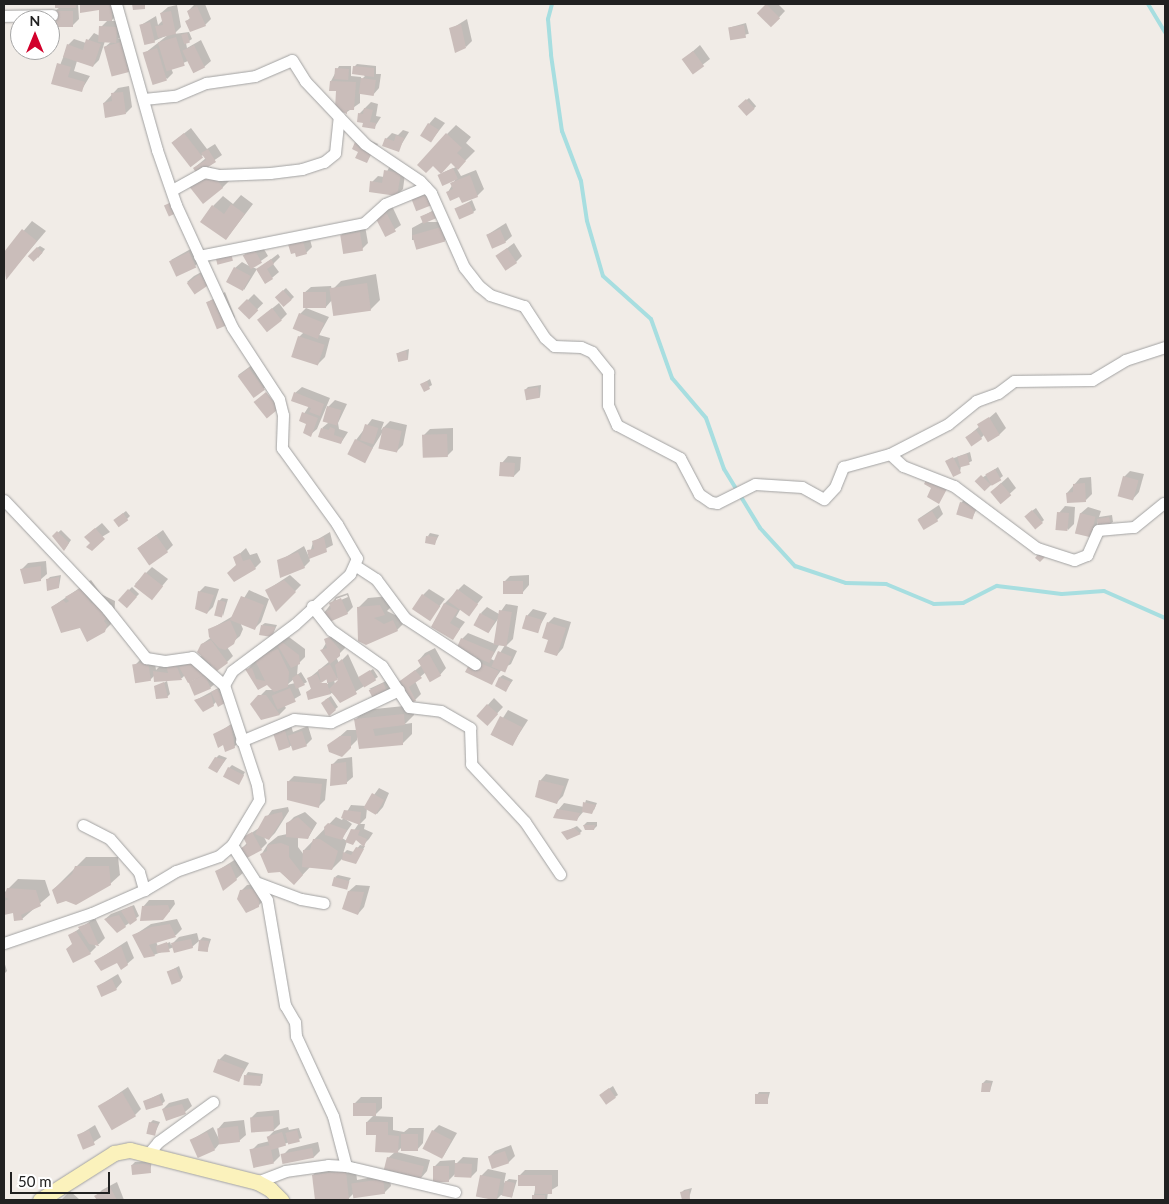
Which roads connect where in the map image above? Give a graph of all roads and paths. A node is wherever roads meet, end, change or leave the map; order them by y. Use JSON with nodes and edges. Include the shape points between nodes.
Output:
{"nodes":[{"id":1,"x":116,"y":4,"type":"edge"},
{"id":2,"x":144,"y":99,"type":"junction"},
{"id":3,"x":339,"y":117,"type":"junction"},
{"id":4,"x":426,"y":187,"type":"junction"},
{"id":5,"x":172,"y":190,"type":"junction"},
{"id":6,"x":200,"y":256,"type":"junction"},
{"id":7,"x":1165,"y":347,"type":"edge"},
{"id":8,"x":890,"y":454,"type":"junction"},
{"id":9,"x":4,"y":500,"type":"edge"},
{"id":10,"x":1164,"y":503,"type":"dead end"},
{"id":11,"x":356,"y":566,"type":"junction"},
{"id":12,"x":312,"y":606,"type":"junction"},
{"id":13,"x":475,"y":664,"type":"dead end"},
{"id":14,"x":224,"y":685,"type":"junction"},
{"id":15,"x":399,"y":690,"type":"junction"},
{"id":16,"x":241,"y":741,"type":"junction"},
{"id":17,"x":83,"y":825,"type":"dead end"},
{"id":18,"x":232,"y":845,"type":"junction"},
{"id":19,"x":560,"y":874,"type":"dead end"},
{"id":20,"x":258,"y":883,"type":"junction"},
{"id":21,"x":144,"y":890,"type":"junction"},
{"id":22,"x":324,"y":903,"type":"dead end"},
{"id":23,"x":4,"y":944,"type":"edge"},
{"id":24,"x":213,"y":1102,"type":"dead end"},
{"id":25,"x":148,"y":1154,"type":"junction"},
{"id":26,"x":346,"y":1166,"type":"junction"},
{"id":27,"x":257,"y":1182,"type":"junction"},
{"id":28,"x":455,"y":1192,"type":"dead end"},
{"id":29,"x":40,"y":1200,"type":"edge"},
{"id":30,"x":281,"y":1200,"type":"edge"}],
"edges":[{"from":1,"to":2,"type":"street"},
{"from":2,"to":3,"type":"street","via":[[175,96],[206,83],[255,76],[292,60],[306,81]]},
{"from":2,"to":5,"type":"street","via":[[157,150]]},
{"from":3,"to":4,"type":"street","via":[[365,144]]},
{"from":3,"to":5,"type":"street","via":[[334,153],[324,162],[270,173],[220,175],[204,172]]},
{"from":4,"to":6,"type":"street","via":[[385,204],[364,223]]},
{"from":4,"to":8,"type":"street","via":[[464,267],[479,286],[490,296],[524,306],[554,346],[581,346],[592,352],[608,372],[608,405],[617,425],[680,458],[703,499],[717,503],[754,484],[779,484],[802,486],[824,499],[835,487],[843,467]]},
{"from":5,"to":6,"type":"street"},
{"from":6,"to":11,"type":"street","via":[[232,327],[279,399],[283,415],[282,448],[352,548],[357,558]]},
{"from":7,"to":8,"type":"street","via":[[1125,360],[1092,380],[1014,381],[998,393],[976,401],[948,424]]},
{"from":8,"to":10,"type":"street","via":[[903,466],[954,486],[1037,548],[1074,560],[1087,556],[1098,530],[1134,527]]},
{"from":9,"to":14,"type":"street","via":[[101,602],[146,658],[164,661],[192,657]]},
{"from":11,"to":12,"type":"street"},
{"from":11,"to":13,"type":"street","via":[[376,579],[405,618]]},
{"from":12,"to":14,"type":"street","via":[[295,624],[232,671]]},
{"from":12,"to":15,"type":"street","via":[[331,630],[382,666]]},
{"from":14,"to":16,"type":"street"},
{"from":15,"to":16,"type":"street","via":[[331,722],[294,720]]},
{"from":15,"to":19,"type":"street","via":[[409,707],[441,711],[470,728],[471,764],[521,818]]},
{"from":16,"to":18,"type":"street","via":[[259,800]]},
{"from":17,"to":21,"type":"street","via":[[110,839],[139,872]]},
{"from":18,"to":20,"type":"street"},
{"from":18,"to":21,"type":"street","via":[[219,856],[176,871]]},
{"from":20,"to":22,"type":"street","via":[[301,899]]},
{"from":20,"to":26,"type":"street","via":[[270,912],[285,1005],[333,1116]]},
{"from":21,"to":23,"type":"street"},
{"from":24,"to":25,"type":"street","via":[[158,1142]]},
{"from":25,"to":27,"type":"street"},
{"from":25,"to":29,"type":"street","via":[[130,1150],[114,1153]]},
{"from":26,"to":27,"type":"street","via":[[306,1166]]},
{"from":26,"to":28,"type":"street"},
{"from":27,"to":30,"type":"street"}]}
